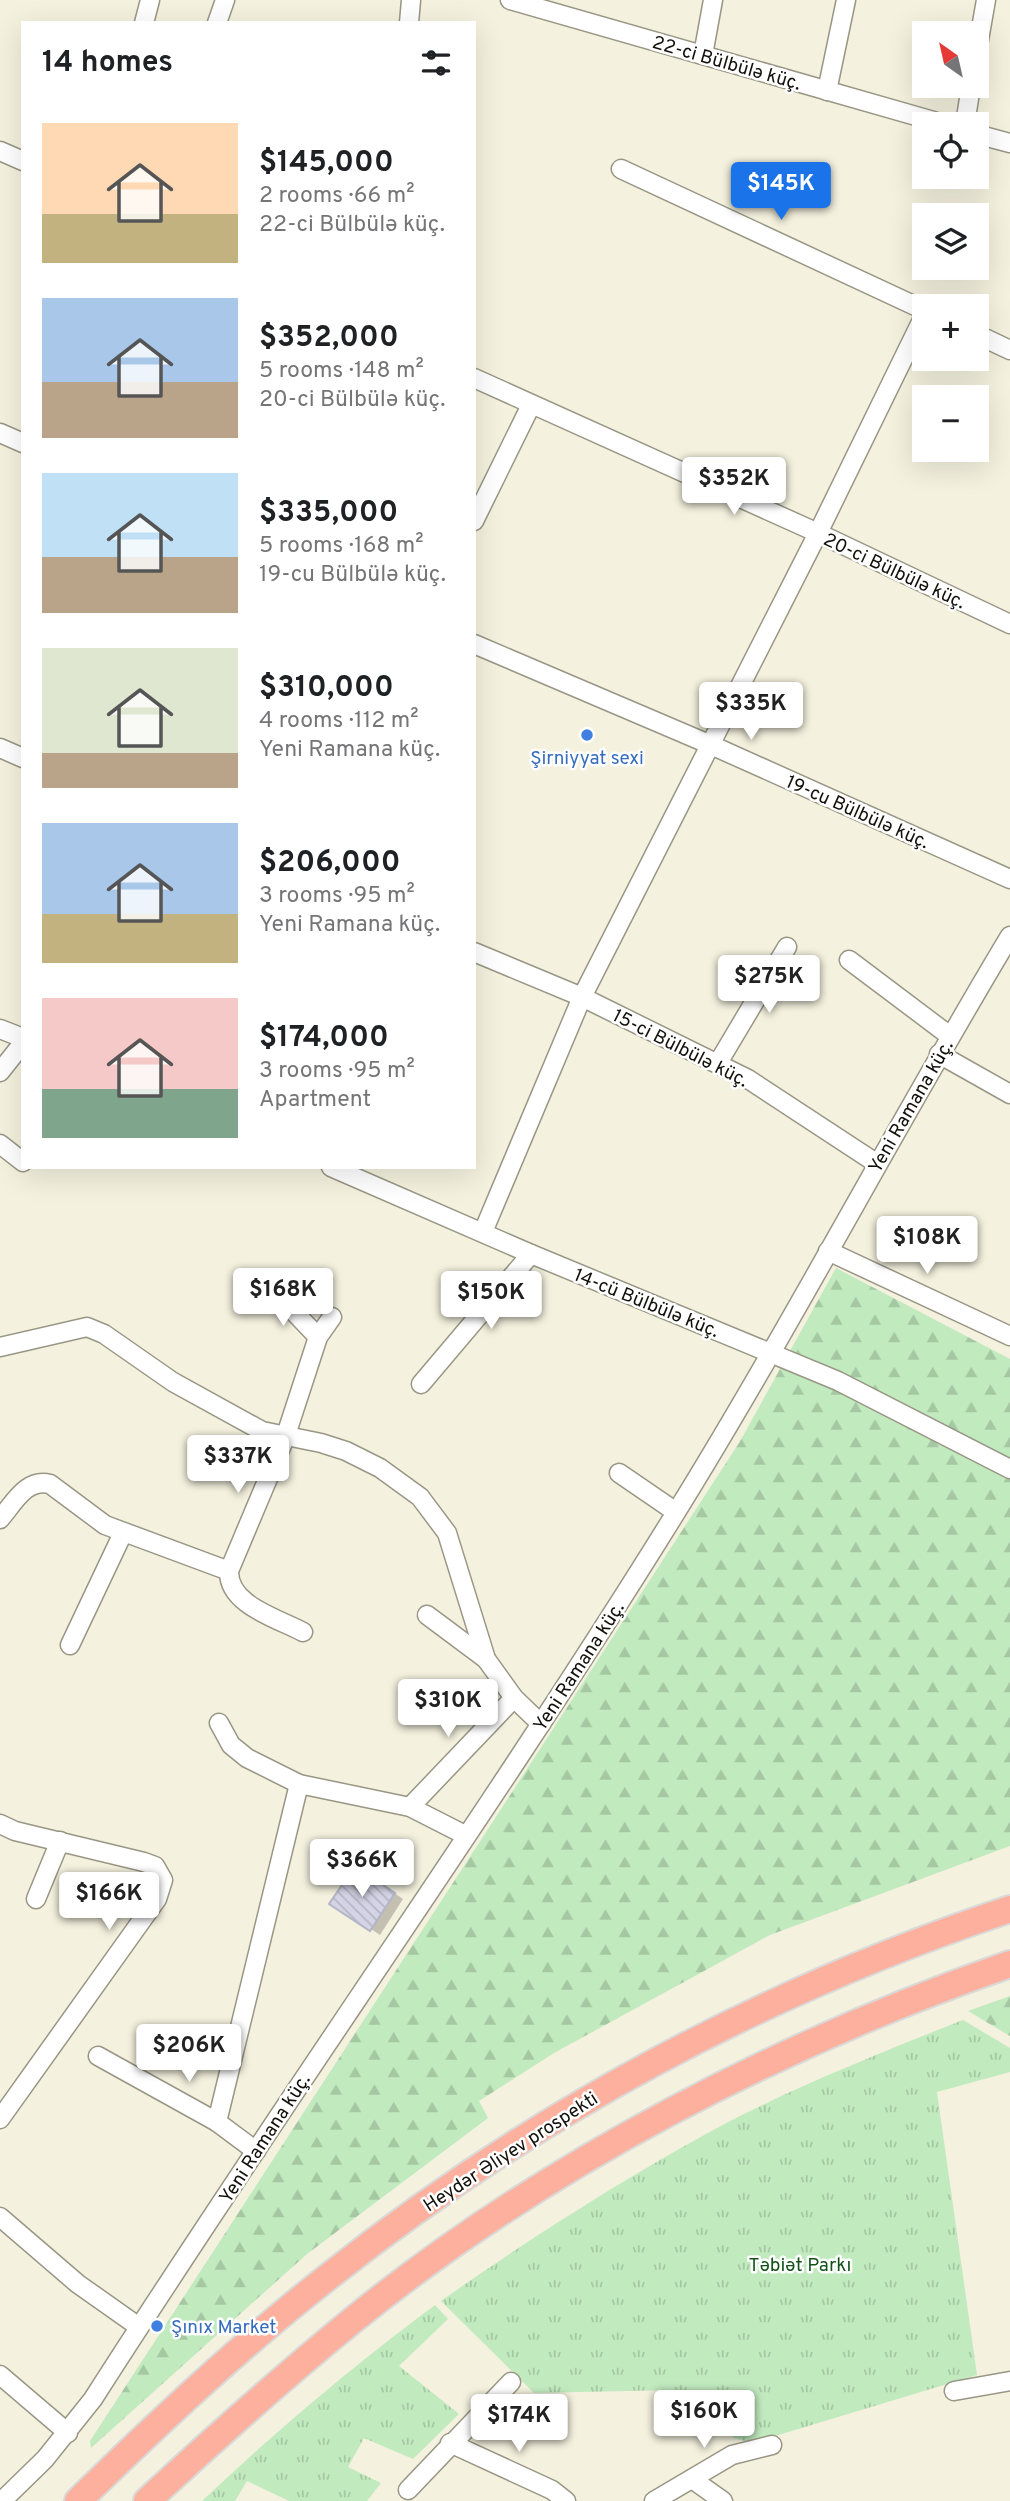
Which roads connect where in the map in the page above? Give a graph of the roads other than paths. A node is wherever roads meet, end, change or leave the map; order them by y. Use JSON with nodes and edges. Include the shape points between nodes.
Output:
{"nodes":[{"id":1,"x":150,"y":0,"type":"edge"},
{"id":2,"x":225,"y":0,"type":"edge"},
{"id":3,"x":411,"y":0,"type":"edge"},
{"id":4,"x":510,"y":0,"type":"edge"},
{"id":5,"x":713,"y":0,"type":"edge"},
{"id":6,"x":846,"y":0,"type":"edge"},
{"id":7,"x":986,"y":0,"type":"edge"},
{"id":8,"x":145,"y":21,"type":"edge"},
{"id":9,"x":218,"y":21,"type":"edge"},
{"id":10,"x":409,"y":21,"type":"edge"},
{"id":11,"x":982,"y":21,"type":"edge"},
{"id":12,"x":703,"y":55,"type":"junction"},
{"id":13,"x":827,"y":91,"type":"junction"},
{"id":14,"x":912,"y":115,"type":"edge"},
{"id":15,"x":989,"y":137,"type":"edge"},
{"id":16,"x":1010,"y":143,"type":"edge"},
{"id":17,"x":0,"y":150,"type":"edge"},
{"id":18,"x":21,"y":160,"type":"edge"},
{"id":19,"x":621,"y":169,"type":"dead end"},
{"id":20,"x":912,"y":304,"type":"edge"},
{"id":21,"x":989,"y":340,"type":"edge"},
{"id":22,"x":912,"y":341,"type":"edge"},
{"id":23,"x":1010,"y":350,"type":"edge"},
{"id":24,"x":476,"y":379,"type":"edge"},
{"id":25,"x":531,"y":405,"type":"junction"},
{"id":26,"x":0,"y":433,"type":"edge"},
{"id":27,"x":21,"y":442,"type":"edge"},
{"id":28,"x":476,"y":517,"type":"edge"},
{"id":29,"x":818,"y":533,"type":"junction"},
{"id":30,"x":1010,"y":624,"type":"edge"},
{"id":31,"x":476,"y":645,"type":"edge"},
{"id":32,"x":711,"y":745,"type":"junction"},
{"id":33,"x":0,"y":748,"type":"edge"},
{"id":34,"x":21,"y":757,"type":"edge"},
{"id":35,"x":1010,"y":879,"type":"edge"},
{"id":36,"x":1010,"y":936,"type":"edge"},
{"id":37,"x":787,"y":947,"type":"dead end"},
{"id":38,"x":476,"y":953,"type":"edge"},
{"id":39,"x":849,"y":960,"type":"dead end"},
{"id":40,"x":582,"y":997,"type":"junction"},
{"id":41,"x":0,"y":1029,"type":"edge"},
{"id":42,"x":950,"y":1036,"type":"junction"},
{"id":43,"x":21,"y":1037,"type":"edge"},
{"id":44,"x":21,"y":1046,"type":"edge"},
{"id":45,"x":939,"y":1054,"type":"junction"},
{"id":46,"x":718,"y":1063,"type":"junction"},
{"id":47,"x":0,"y":1072,"type":"edge"},
{"id":48,"x":1010,"y":1094,"type":"edge"},
{"id":49,"x":0,"y":1144,"type":"edge"},
{"id":50,"x":21,"y":1160,"type":"edge"},
{"id":51,"x":876,"y":1163,"type":"junction"},
{"id":52,"x":336,"y":1169,"type":"edge"},
{"id":53,"x":483,"y":1232,"type":"junction"},
{"id":54,"x":828,"y":1251,"type":"junction"},
{"id":55,"x":531,"y":1254,"type":"junction"},
{"id":56,"x":276,"y":1293,"type":"dead end"},
{"id":57,"x":332,"y":1317,"type":"dead end"},
{"id":58,"x":1010,"y":1336,"type":"edge"},
{"id":59,"x":318,"y":1337,"type":"junction"},
{"id":60,"x":0,"y":1347,"type":"edge"},
{"id":61,"x":770,"y":1353,"type":"junction"},
{"id":62,"x":421,"y":1384,"type":"dead end"},
{"id":63,"x":285,"y":1438,"type":"junction"},
{"id":64,"x":1010,"y":1469,"type":"edge"},
{"id":65,"x":619,"y":1473,"type":"dead end"},
{"id":66,"x":676,"y":1511,"type":"junction"},
{"id":67,"x":0,"y":1520,"type":"edge"},
{"id":68,"x":123,"y":1533,"type":"junction"},
{"id":69,"x":229,"y":1570,"type":"junction"},
{"id":70,"x":427,"y":1615,"type":"dead end"},
{"id":71,"x":303,"y":1632,"type":"dead end"},
{"id":72,"x":70,"y":1645,"type":"dead end"},
{"id":73,"x":486,"y":1659,"type":"junction"},
{"id":74,"x":514,"y":1698,"type":"junction"},
{"id":75,"x":219,"y":1723,"type":"dead end"},
{"id":76,"x":541,"y":1724,"type":"junction"},
{"id":77,"x":299,"y":1784,"type":"junction"},
{"id":78,"x":410,"y":1807,"type":"junction"},
{"id":79,"x":0,"y":1824,"type":"edge"},
{"id":80,"x":465,"y":1835,"type":"junction"},
{"id":81,"x":60,"y":1841,"type":"junction"},
{"id":82,"x":36,"y":1899,"type":"dead end"},
{"id":83,"x":1010,"y":1909,"type":"edge"},
{"id":84,"x":1010,"y":1964,"type":"edge"},
{"id":85,"x":98,"y":2056,"type":"dead end"},
{"id":86,"x":0,"y":2119,"type":"edge"},
{"id":87,"x":217,"y":2122,"type":"junction"},
{"id":88,"x":256,"y":2151,"type":"junction"},
{"id":89,"x":0,"y":2217,"type":"edge"},
{"id":90,"x":139,"y":2327,"type":"junction"},
{"id":91,"x":0,"y":2375,"type":"edge"},
{"id":92,"x":1010,"y":2381,"type":"edge"},
{"id":93,"x":512,"y":2382,"type":"dead end"},
{"id":94,"x":954,"y":2391,"type":"dead end"},
{"id":95,"x":68,"y":2433,"type":"junction"},
{"id":96,"x":450,"y":2443,"type":"junction"},
{"id":97,"x":772,"y":2445,"type":"dead end"},
{"id":98,"x":692,"y":2479,"type":"junction"},
{"id":99,"x":408,"y":2490,"type":"dead end"},
{"id":100,"x":2,"y":2501,"type":"edge"},
{"id":101,"x":78,"y":2501,"type":"edge"},
{"id":102,"x":147,"y":2501,"type":"edge"},
{"id":103,"x":566,"y":2501,"type":"edge"},
{"id":104,"x":654,"y":2501,"type":"edge"},
{"id":105,"x":723,"y":2501,"type":"edge"}],
"edges":[{"from":1,"to":8,"type":"street"},
{"from":2,"to":9,"type":"street"},
{"from":3,"to":10,"type":"street"},
{"from":4,"to":12,"type":"street","name":"22-ci Bülbülə küç."},
{"from":5,"to":12,"type":"street"},
{"from":6,"to":13,"type":"street"},
{"from":7,"to":11,"type":"street"},
{"from":12,"to":13,"type":"street","name":"22-ci Bülbülə küç."},
{"from":13,"to":14,"type":"street","name":"22-ci Bülbülə küç."},
{"from":15,"to":16,"type":"street"},
{"from":17,"to":18,"type":"street"},
{"from":19,"to":20,"type":"street"},
{"from":21,"to":23,"type":"street"},
{"from":22,"to":29,"type":"street"},
{"from":24,"to":25,"type":"street","name":"20-ci Bülbülə küç."},
{"from":25,"to":28,"type":"street"},
{"from":25,"to":29,"type":"street","name":"20-ci Bülbülə küç."},
{"from":26,"to":27,"type":"street"},
{"from":29,"to":30,"type":"street","name":"20-ci Bülbülə küç."},
{"from":29,"to":32,"type":"street"},
{"from":31,"to":32,"type":"street","name":"19-cu Bülbülə küç."},
{"from":32,"to":35,"type":"street","name":"19-cu Bülbülə küç."},
{"from":32,"to":40,"type":"street"},
{"from":33,"to":34,"type":"street"},
{"from":36,"to":42,"type":"street","name":"Yeni Ramana küç."},
{"from":37,"to":46,"type":"street"},
{"from":38,"to":40,"type":"street","name":"15-ci Bülbülə küç."},
{"from":39,"to":42,"type":"street"},
{"from":40,"to":46,"type":"street","name":"15-ci Bülbülə küç."},
{"from":40,"to":53,"type":"street"},
{"from":41,"to":43,"type":"street"},
{"from":42,"to":45,"type":"street","name":"Yeni Ramana küç."},
{"from":44,"to":47,"type":"street"},
{"from":45,"to":48,"type":"street"},
{"from":45,"to":51,"type":"street","name":"Yeni Ramana küç."},
{"from":46,"to":51,"type":"street","name":"15-ci Bülbülə küç."},
{"from":49,"to":50,"type":"street"},
{"from":51,"to":54,"type":"street","name":"Yeni Ramana küç."},
{"from":52,"to":53,"type":"street","name":"14-cü Bülbülə küç."},
{"from":53,"to":55,"type":"street","name":"14-cü Bülbülə küç."},
{"from":54,"to":58,"type":"street"},
{"from":54,"to":61,"type":"street","name":"Yeni Ramana küç."},
{"from":55,"to":61,"type":"street","name":"14-cü Bülbülə küç."},
{"from":55,"to":62,"type":"street"},
{"from":56,"to":59,"type":"street"},
{"from":57,"to":59,"type":"street"},
{"from":59,"to":63,"type":"street"},
{"from":60,"to":63,"type":"street","via":[[87,1327],[173,1382],[262,1431]]},
{"from":61,"to":64,"type":"street","name":"14-cü Bülbülə küç.","via":[[838,1381]]},
{"from":61,"to":66,"type":"street","name":"Yeni Ramana küç."},
{"from":63,"to":69,"type":"street"},
{"from":63,"to":73,"type":"street","via":[[346,1451],[380,1468],[420,1497],[447,1533]]},
{"from":65,"to":66,"type":"street"},
{"from":66,"to":76,"type":"street","name":"Yeni Ramana küç."},
{"from":67,"to":68,"type":"street","via":[[30,1484],[40,1482],[50,1484]]},
{"from":68,"to":69,"type":"street"},
{"from":68,"to":72,"type":"street"},
{"from":69,"to":71,"type":"street","via":[[229,1583],[237,1596]]},
{"from":70,"to":73,"type":"street"},
{"from":73,"to":74,"type":"street"},
{"from":74,"to":76,"type":"street"},
{"from":74,"to":78,"type":"street"},
{"from":75,"to":77,"type":"street","via":[[231,1745],[247,1758]]},
{"from":76,"to":80,"type":"street","name":"Yeni Ramana küç."},
{"from":77,"to":78,"type":"street"},
{"from":77,"to":87,"type":"street"},
{"from":78,"to":80,"type":"street"},
{"from":79,"to":81,"type":"street"},
{"from":80,"to":88,"type":"street","name":"Yeni Ramana küç."},
{"from":81,"to":82,"type":"street"},
{"from":81,"to":86,"type":"street","via":[[155,1866],[163,1880],[157,1899]]},
{"from":83,"to":101,"type":"highway","name":"Heydər Əliyev prospekti","via":[[830,1976],[702,2037],[486,2162],[379,2238],[259,2334]]},
{"from":84,"to":102,"type":"highway","via":[[854,2023],[728,2082],[522,2200],[355,2319]]},
{"from":85,"to":87,"type":"street"},
{"from":87,"to":88,"type":"street"},
{"from":88,"to":90,"type":"street","name":"Yeni Ramana küç."},
{"from":89,"to":90,"type":"street","via":[[78,2284]]},
{"from":90,"to":95,"type":"street","name":"Yeni Ramana küç."},
{"from":91,"to":95,"type":"street"},
{"from":92,"to":94,"type":"street"},
{"from":93,"to":96,"type":"street"},
{"from":95,"to":100,"type":"street","name":"Yeni Ramana küç."},
{"from":96,"to":99,"type":"street"},
{"from":96,"to":103,"type":"street","via":[[552,2490]]},
{"from":97,"to":98,"type":"street","via":[[732,2455]]},
{"from":98,"to":104,"type":"street"},
{"from":98,"to":105,"type":"street"}]}
